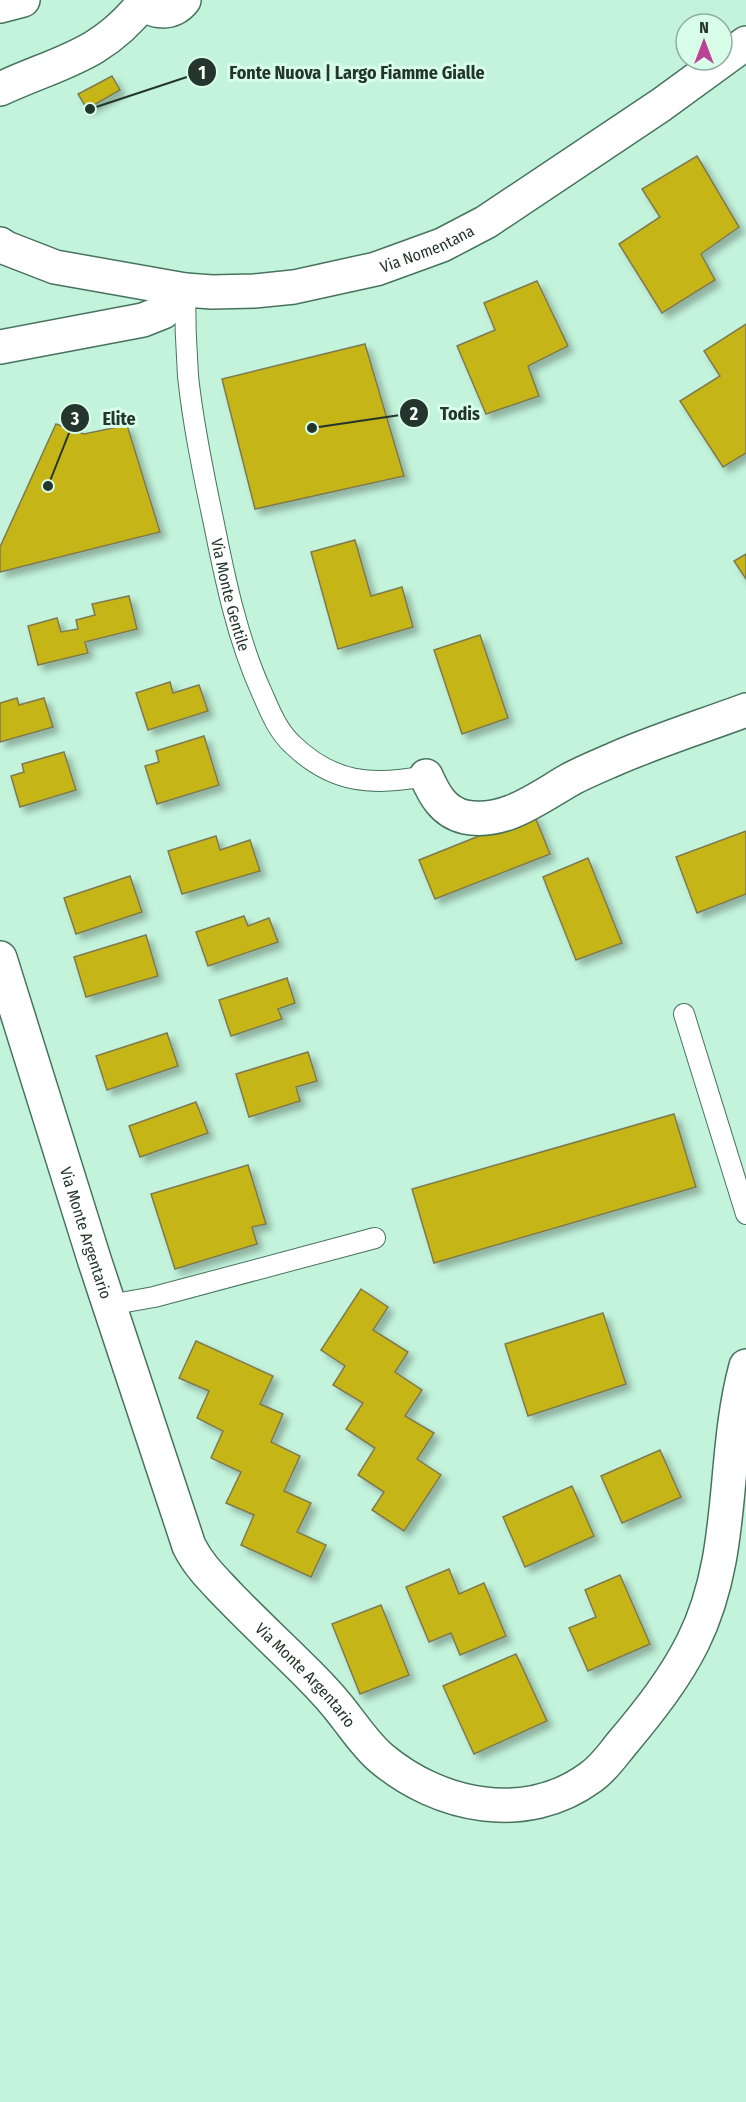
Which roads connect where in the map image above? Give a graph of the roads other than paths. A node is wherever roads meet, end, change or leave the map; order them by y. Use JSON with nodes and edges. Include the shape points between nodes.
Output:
{"nodes":[{"id":1,"x":23,"y":0,"type":"edge"},
{"id":2,"x":184,"y":0,"type":"edge"},
{"id":3,"x":142,"y":2,"type":"edge"},
{"id":4,"x":0,"y":6,"type":"edge"},
{"id":5,"x":746,"y":43,"type":"edge"},
{"id":6,"x":0,"y":89,"type":"edge"},
{"id":7,"x":0,"y":244,"type":"edge"},
{"id":8,"x":55,"y":267,"type":"junction"},
{"id":9,"x":0,"y":269,"type":"edge"},
{"id":10,"x":185,"y":290,"type":"junction"},
{"id":11,"x":0,"y":347,"type":"edge"},
{"id":12,"x":746,"y":710,"type":"edge"},
{"id":13,"x":426,"y":776,"type":"joint"},
{"id":14,"x":0,"y":958,"type":"edge"},
{"id":15,"x":684,"y":1014,"type":"dead end"},
{"id":16,"x":746,"y":1214,"type":"edge"},
{"id":17,"x":375,"y":1238,"type":"dead end"},
{"id":18,"x":109,"y":1305,"type":"junction"},
{"id":19,"x":746,"y":1366,"type":"edge"}],
"edges":[{"from":1,"to":4,"type":"street"},
{"from":2,"to":3,"type":"street","via":[[166,11]]},
{"from":3,"to":6,"type":"street","via":[[125,24],[98,47]]},
{"from":5,"to":10,"type":"street","name":"Via Nomentana","via":[[510,207],[441,244],[376,269],[294,287],[240,292]]},
{"from":7,"to":8,"type":"street","name":"Via Nomentana"},
{"from":8,"to":9,"type":"street","name":"Via Nomentana"},
{"from":8,"to":10,"type":"street","name":"Via Nomentana"},
{"from":10,"to":11,"type":"street","via":[[163,312],[143,320]]},
{"from":10,"to":13,"type":"lane","name":"Via Monte Gentile","via":[[189,378],[199,451],[230,602],[272,716],[290,742],[331,771],[364,781]]},
{"from":12,"to":13,"type":"street","via":[[611,760],[504,814],[474,818],[449,810],[438,800]]},
{"from":14,"to":18,"type":"street","name":"Via Monte Argentario"},
{"from":15,"to":16,"type":"lane"},
{"from":17,"to":18,"type":"lane","via":[[154,1297]]},
{"from":18,"to":19,"type":"street","name":"Via Monte Argentario","via":[[185,1535],[201,1566],[327,1694],[381,1758],[431,1791],[480,1804],[538,1802],[585,1782],[605,1766],[675,1675],[705,1615],[714,1586]]}]}
